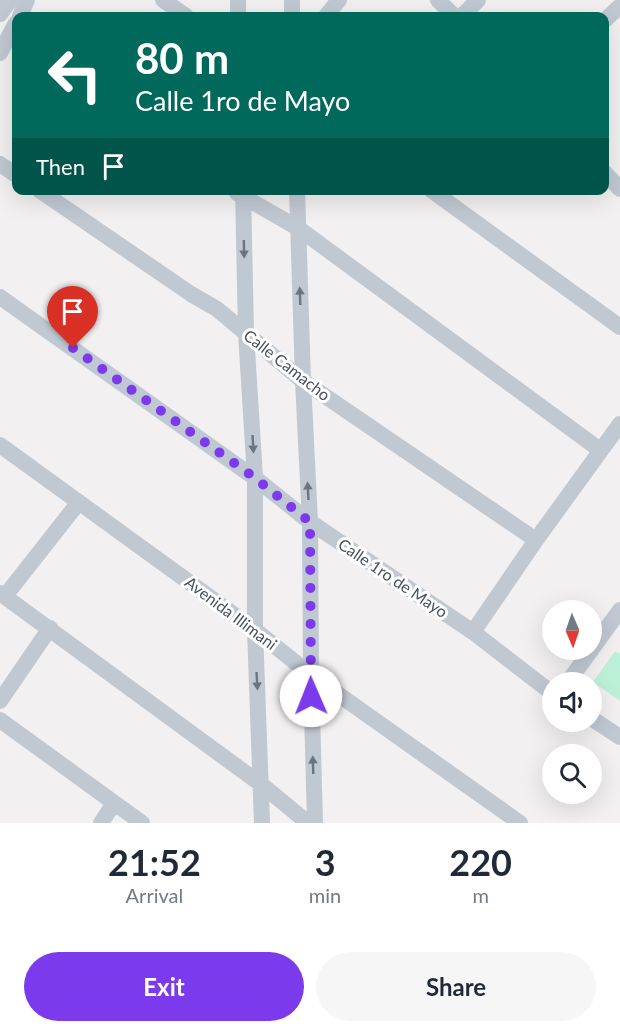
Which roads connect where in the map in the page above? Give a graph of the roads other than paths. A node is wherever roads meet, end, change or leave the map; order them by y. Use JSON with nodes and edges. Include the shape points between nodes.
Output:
{"nodes":[{"id":1,"x":10,"y":0,"type":"edge"},
{"id":2,"x":163,"y":0,"type":"edge"},
{"id":3,"x":339,"y":0,"type":"edge"},
{"id":4,"x":438,"y":0,"type":"edge"},
{"id":5,"x":478,"y":0,"type":"edge"},
{"id":6,"x":620,"y":6,"type":"edge"},
{"id":7,"x":180,"y":12,"type":"edge"},
{"id":8,"x":329,"y":12,"type":"edge"},
{"id":9,"x":450,"y":12,"type":"edge"},
{"id":10,"x":466,"y":12,"type":"edge"},
{"id":11,"x":0,"y":14,"type":"edge"},
{"id":12,"x":609,"y":16,"type":"edge"},
{"id":13,"x":12,"y":35,"type":"edge"},
{"id":14,"x":0,"y":53,"type":"edge"},
{"id":15,"x":609,"y":177,"type":"edge"},
{"id":16,"x":620,"y":189,"type":"edge"},
{"id":17,"x":46,"y":195,"type":"edge"},
{"id":18,"x":240,"y":195,"type":"edge"},
{"id":19,"x":243,"y":195,"type":"edge"},
{"id":20,"x":297,"y":195,"type":"edge"},
{"id":21,"x":438,"y":195,"type":"edge"},
{"id":22,"x":298,"y":228,"type":"junction"},
{"id":23,"x":0,"y":297,"type":"edge"},
{"id":24,"x":620,"y":327,"type":"edge"},
{"id":25,"x":246,"y":333,"type":"junction"},
{"id":26,"x":303,"y":381,"type":"junction"},
{"id":27,"x":620,"y":424,"type":"edge"},
{"id":28,"x":0,"y":445,"type":"edge"},
{"id":29,"x":600,"y":450,"type":"junction"},
{"id":30,"x":255,"y":478,"type":"junction"},
{"id":31,"x":79,"y":502,"type":"junction"},
{"id":32,"x":310,"y":522,"type":"junction"},
{"id":33,"x":536,"y":540,"type":"junction"},
{"id":34,"x":2,"y":594,"type":"edge"},
{"id":35,"x":620,"y":610,"type":"edge"},
{"id":36,"x":50,"y":628,"type":"junction"},
{"id":37,"x":255,"y":630,"type":"junction"},
{"id":38,"x":473,"y":633,"type":"junction"},
{"id":39,"x":574,"y":672,"type":"edge"},
{"id":40,"x":310,"y":675,"type":"junction"},
{"id":41,"x":542,"y":685,"type":"edge"},
{"id":42,"x":0,"y":701,"type":"edge"},
{"id":43,"x":0,"y":720,"type":"edge"},
{"id":44,"x":602,"y":725,"type":"edge"},
{"id":45,"x":620,"y":737,"type":"edge"},
{"id":46,"x":262,"y":785,"type":"junction"},
{"id":47,"x":114,"y":804,"type":"junction"},
{"id":48,"x":101,"y":823,"type":"edge"},
{"id":49,"x":141,"y":823,"type":"edge"},
{"id":50,"x":262,"y":823,"type":"edge"},
{"id":51,"x":308,"y":823,"type":"edge"},
{"id":52,"x":315,"y":823,"type":"edge"},
{"id":53,"x":520,"y":823,"type":"edge"}],
"edges":[{"from":1,"to":11,"type":"street"},
{"from":2,"to":7,"type":"street"},
{"from":3,"to":8,"type":"street"},
{"from":4,"to":9,"type":"street"},
{"from":5,"to":10,"type":"street"},
{"from":6,"to":12,"type":"street"},
{"from":13,"to":14,"type":"street"},
{"from":15,"to":16,"type":"street"},
{"from":17,"to":25,"type":"street","name":"Calle Camacho","via":[[217,309]]},
{"from":18,"to":25,"type":"street","one_way":true},
{"from":19,"to":22,"type":"street"},
{"from":20,"to":22,"type":"street"},
{"from":21,"to":24,"type":"street"},
{"from":26,"to":22,"type":"street","one_way":true},
{"from":22,"to":29,"type":"street"},
{"from":23,"to":30,"type":"street","name":"Calle 1ro de Mayo"},
{"from":25,"to":26,"type":"street","name":"Calle Camacho"},
{"from":25,"to":30,"type":"street","one_way":true},
{"from":32,"to":26,"type":"street","one_way":true},
{"from":26,"to":33,"type":"street","name":"Calle Camacho"},
{"from":27,"to":29,"type":"street"},
{"from":28,"to":31,"type":"street","name":"Avenida Illimani"},
{"from":29,"to":33,"type":"street"},
{"from":30,"to":32,"type":"street","name":"Calle 1ro de Mayo"},
{"from":30,"to":37,"type":"street"},
{"from":31,"to":34,"type":"street"},
{"from":31,"to":37,"type":"street","name":"Avenida Illimani"},
{"from":32,"to":38,"type":"street","name":"Calle 1ro de Mayo"},
{"from":32,"to":40,"type":"street"},
{"from":33,"to":38,"type":"street"},
{"from":34,"to":36,"type":"street"},
{"from":35,"to":39,"type":"street"},
{"from":36,"to":42,"type":"street"},
{"from":36,"to":46,"type":"street"},
{"from":37,"to":40,"type":"street","name":"Avenida Illimani"},
{"from":37,"to":46,"type":"street","one_way":true},
{"from":38,"to":41,"type":"street","name":"Calle 1ro de Mayo"},
{"from":52,"to":40,"type":"street","one_way":true},
{"from":40,"to":53,"type":"street","name":"Avenida Illimani"},
{"from":43,"to":47,"type":"street"},
{"from":44,"to":45,"type":"street"},
{"from":46,"to":50,"type":"street"},
{"from":46,"to":51,"type":"street"},
{"from":47,"to":48,"type":"street"},
{"from":47,"to":49,"type":"street"}]}
